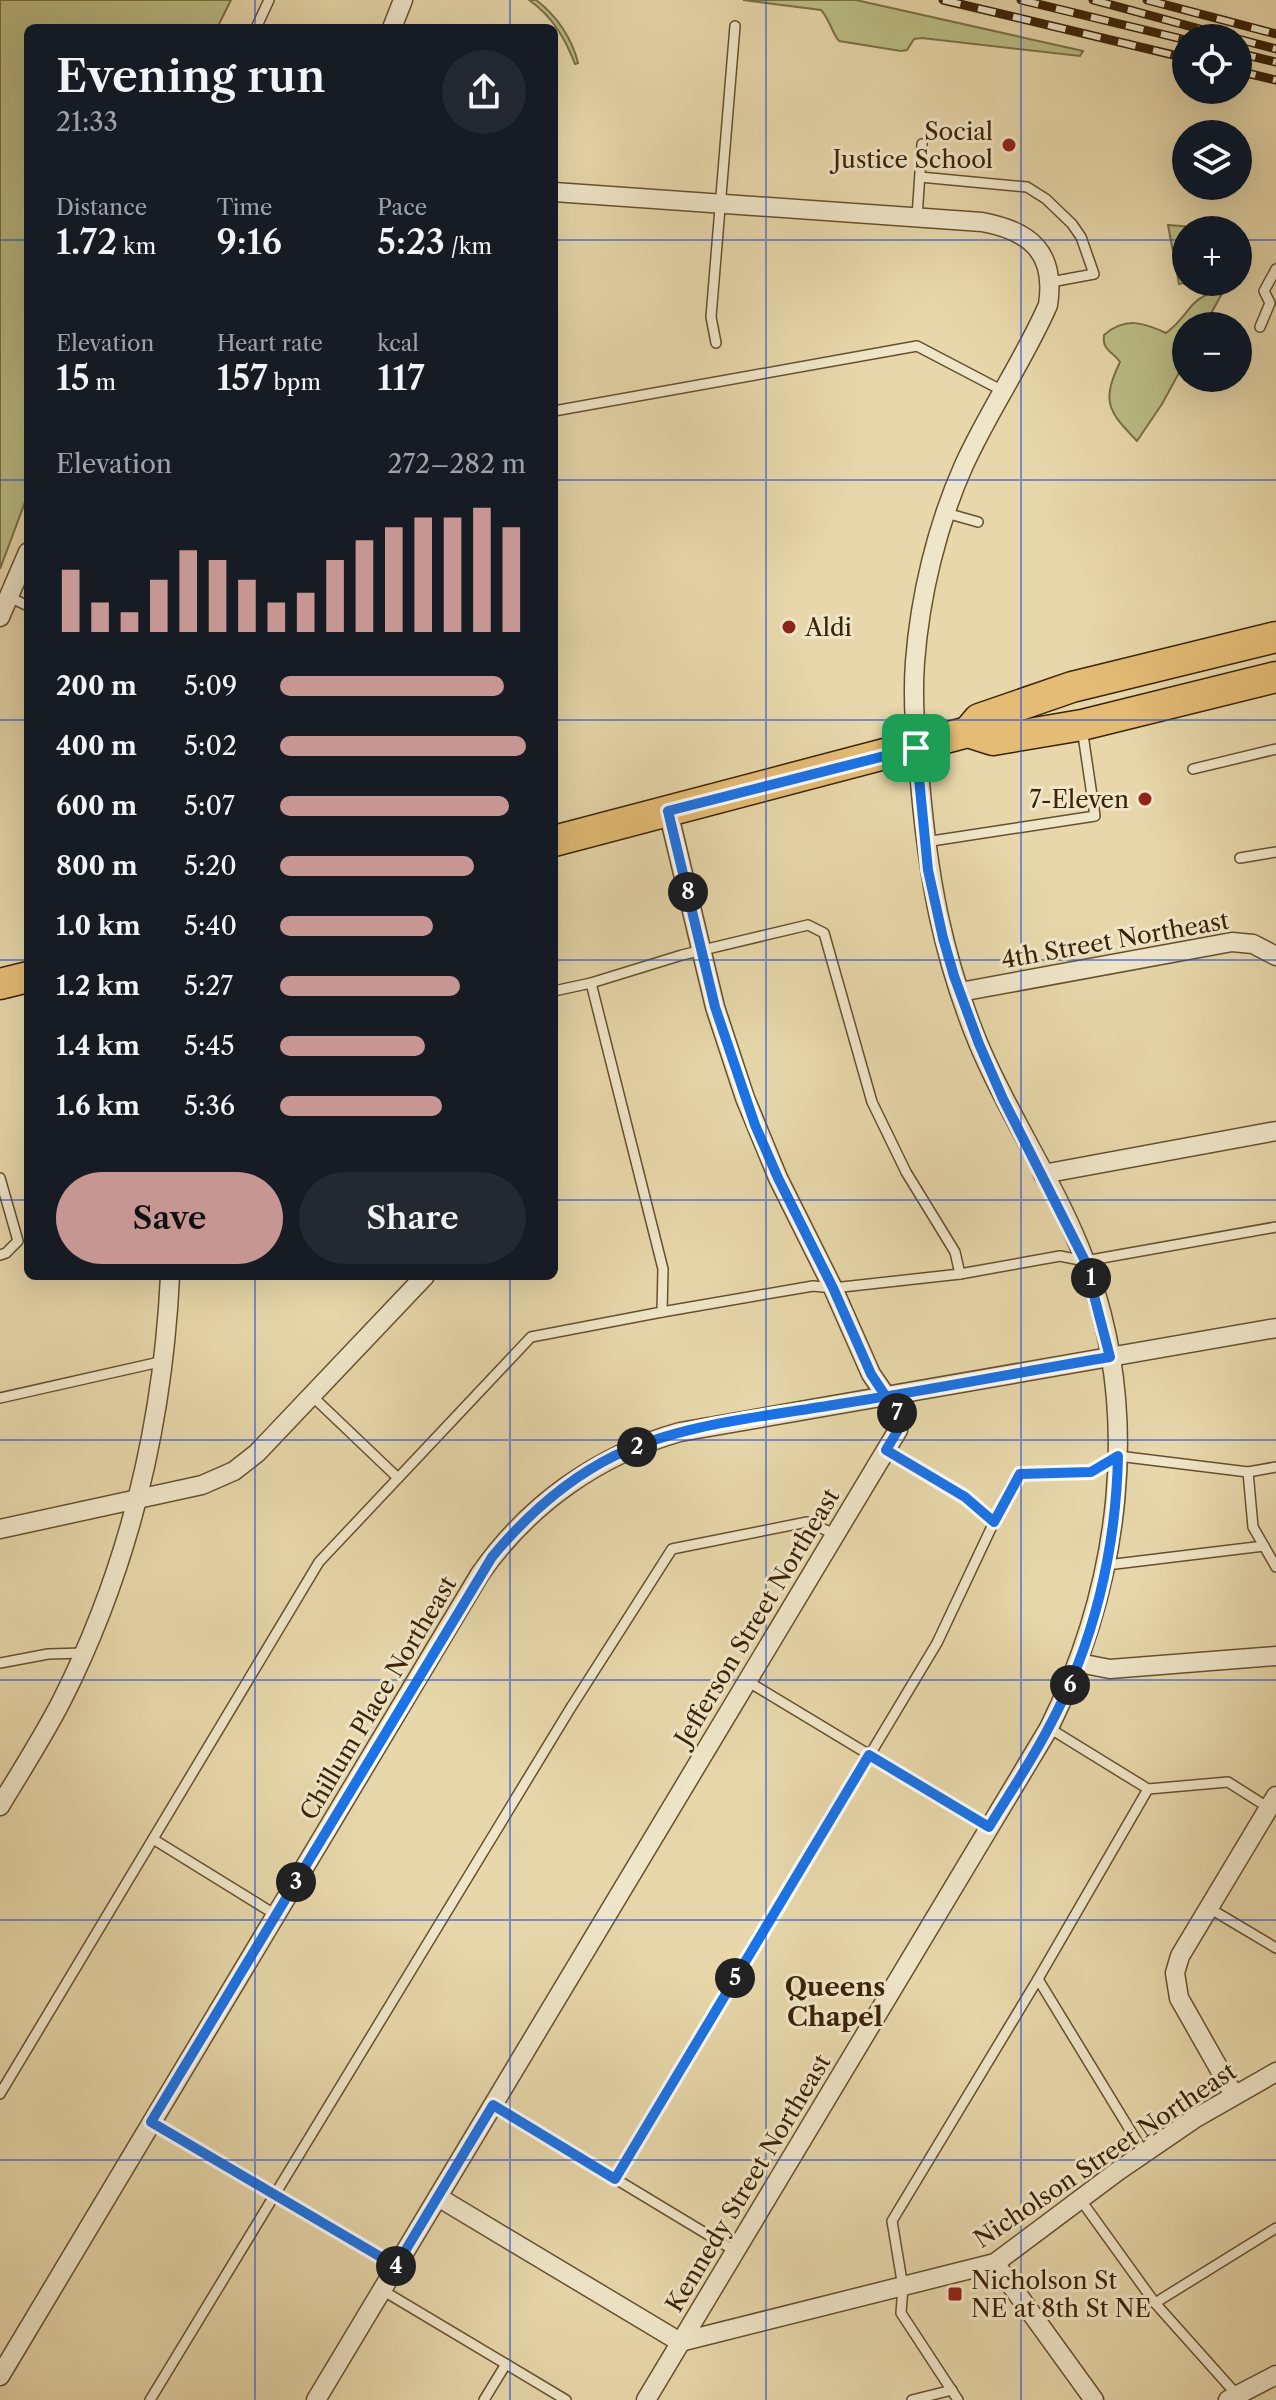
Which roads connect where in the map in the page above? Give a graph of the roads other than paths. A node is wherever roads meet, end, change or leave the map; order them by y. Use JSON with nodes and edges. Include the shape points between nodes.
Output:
{"nodes":[{"id":1,"x":269,"y":0,"type":"edge"},
{"id":2,"x":403,"y":0,"type":"edge"},
{"id":3,"x":258,"y":24,"type":"edge"},
{"id":4,"x":394,"y":24,"type":"edge"},
{"id":5,"x":735,"y":26,"type":"dead end"},
{"id":6,"x":922,"y":144,"type":"dead end"},
{"id":7,"x":920,"y":177,"type":"junction"},
{"id":8,"x":558,"y":192,"type":"edge"},
{"id":9,"x":720,"y":204,"type":"junction"},
{"id":10,"x":917,"y":217,"type":"junction"},
{"id":11,"x":1276,"y":269,"type":"edge"},
{"id":12,"x":1051,"y":282,"type":"junction"},
{"id":13,"x":1260,"y":327,"type":"dead end"},
{"id":14,"x":716,"y":343,"type":"dead end"},
{"id":15,"x":1003,"y":391,"type":"junction"},
{"id":16,"x":558,"y":410,"type":"edge"},
{"id":17,"x":946,"y":513,"type":"junction"},
{"id":18,"x":978,"y":522,"type":"dead end"},
{"id":19,"x":24,"y":561,"type":"edge"},
{"id":20,"x":9,"y":597,"type":"junction"},
{"id":21,"x":24,"y":604,"type":"edge"},
{"id":22,"x":0,"y":617,"type":"edge"},
{"id":23,"x":1276,"y":637,"type":"edge"},
{"id":24,"x":1276,"y":677,"type":"edge"},
{"id":25,"x":1082,"y":725,"type":"junction"},
{"id":26,"x":968,"y":732,"type":"junction"},
{"id":27,"x":916,"y":748,"type":"junction"},
{"id":28,"x":1276,"y":749,"type":"edge"},
{"id":29,"x":1193,"y":769,"type":"dead end"},
{"id":30,"x":668,"y":811,"type":"junction"},
{"id":31,"x":558,"y":840,"type":"edge"},
{"id":32,"x":925,"y":842,"type":"junction"},
{"id":33,"x":1276,"y":852,"type":"edge"},
{"id":34,"x":1240,"y":858,"type":"dead end"},
{"id":35,"x":702,"y":951,"type":"junction"},
{"id":36,"x":1276,"y":956,"type":"edge"},
{"id":37,"x":24,"y":978,"type":"edge"},
{"id":38,"x":591,"y":983,"type":"junction"},
{"id":39,"x":0,"y":984,"type":"edge"},
{"id":40,"x":558,"y":990,"type":"edge"},
{"id":41,"x":960,"y":992,"type":"junction"},
{"id":42,"x":1276,"y":1131,"type":"edge"},
{"id":43,"x":1043,"y":1174,"type":"junction"},
{"id":44,"x":0,"y":1178,"type":"edge"},
{"id":45,"x":1276,"y":1227,"type":"edge"},
{"id":46,"x":0,"y":1255,"type":"edge"},
{"id":47,"x":1085,"y":1261,"type":"junction"},
{"id":48,"x":960,"y":1274,"type":"junction"},
{"id":49,"x":170,"y":1280,"type":"edge"},
{"id":50,"x":421,"y":1280,"type":"edge"},
{"id":51,"x":833,"y":1288,"type":"junction"},
{"id":52,"x":662,"y":1312,"type":"junction"},
{"id":53,"x":1276,"y":1328,"type":"edge"},
{"id":54,"x":1110,"y":1357,"type":"junction"},
{"id":55,"x":164,"y":1361,"type":"junction"},
{"id":56,"x":310,"y":1395,"type":"junction"},
{"id":57,"x":885,"y":1396,"type":"junction"},
{"id":58,"x":0,"y":1398,"type":"edge"},
{"id":59,"x":886,"y":1450,"type":"junction"},
{"id":60,"x":1118,"y":1456,"type":"junction"},
{"id":61,"x":1276,"y":1467,"type":"edge"},
{"id":62,"x":1248,"y":1472,"type":"junction"},
{"id":63,"x":398,"y":1478,"type":"junction"},
{"id":64,"x":137,"y":1500,"type":"junction"},
{"id":65,"x":994,"y":1522,"type":"junction"},
{"id":66,"x":0,"y":1529,"type":"edge"},
{"id":67,"x":835,"y":1534,"type":"junction"},
{"id":68,"x":1264,"y":1546,"type":"junction"},
{"id":69,"x":1107,"y":1565,"type":"junction"},
{"id":70,"x":1276,"y":1567,"type":"edge"},
{"id":71,"x":84,"y":1653,"type":"junction"},
{"id":72,"x":1276,"y":1656,"type":"edge"},
{"id":73,"x":0,"y":1663,"type":"edge"},
{"id":74,"x":1079,"y":1663,"type":"junction"},
{"id":75,"x":747,"y":1681,"type":"junction"},
{"id":76,"x":1049,"y":1728,"type":"junction"},
{"id":77,"x":869,"y":1755,"type":"junction"},
{"id":78,"x":1148,"y":1789,"type":"junction"},
{"id":79,"x":1272,"y":1802,"type":"edge"},
{"id":80,"x":1,"y":1804,"type":"edge"},
{"id":81,"x":989,"y":1827,"type":"junction"},
{"id":82,"x":153,"y":1839,"type":"junction"},
{"id":83,"x":1209,"y":1908,"type":"junction"},
{"id":84,"x":276,"y":1915,"type":"junction"},
{"id":85,"x":1276,"y":1948,"type":"edge"},
{"id":86,"x":1038,"y":1979,"type":"junction"},
{"id":87,"x":1276,"y":2072,"type":"edge"},
{"id":88,"x":0,"y":2094,"type":"edge"},
{"id":89,"x":1234,"y":2095,"type":"junction"},
{"id":90,"x":493,"y":2105,"type":"junction"},
{"id":91,"x":151,"y":2122,"type":"junction"},
{"id":92,"x":1144,"y":2153,"type":"junction"},
{"id":93,"x":615,"y":2179,"type":"junction"},
{"id":94,"x":275,"y":2195,"type":"junction"},
{"id":95,"x":438,"y":2197,"type":"junction"},
{"id":96,"x":1080,"y":2199,"type":"junction"},
{"id":97,"x":1276,"y":2228,"type":"edge"},
{"id":98,"x":735,"y":2251,"type":"junction"},
{"id":99,"x":995,"y":2263,"type":"junction"},
{"id":100,"x":396,"y":2266,"type":"junction"},
{"id":101,"x":903,"y":2287,"type":"junction"},
{"id":102,"x":382,"y":2290,"type":"junction"},
{"id":103,"x":1155,"y":2303,"type":"junction"},
{"id":104,"x":680,"y":2342,"type":"junction"},
{"id":105,"x":506,"y":2364,"type":"junction"},
{"id":106,"x":1276,"y":2375,"type":"edge"},
{"id":107,"x":0,"y":2376,"type":"edge"},
{"id":108,"x":952,"y":2390,"type":"junction"},
{"id":109,"x":1235,"y":2398,"type":"edge"},
{"id":110,"x":150,"y":2400,"type":"edge"},
{"id":111,"x":316,"y":2400,"type":"edge"},
{"id":112,"x":484,"y":2400,"type":"edge"},
{"id":113,"x":566,"y":2400,"type":"edge"},
{"id":114,"x":646,"y":2400,"type":"edge"},
{"id":115,"x":912,"y":2400,"type":"edge"},
{"id":116,"x":958,"y":2400,"type":"edge"},
{"id":117,"x":1094,"y":2400,"type":"edge"}],
"edges":[{"from":1,"to":3,"type":"lane"},
{"from":2,"to":4,"type":"street"},
{"from":5,"to":9,"type":"lane"},
{"from":6,"to":7,"type":"lane"},
{"from":7,"to":10,"type":"lane"},
{"from":7,"to":12,"type":"lane","via":[[1027,187],[1061,211],[1081,237],[1094,274]]},
{"from":8,"to":9,"type":"street"},
{"from":9,"to":10,"type":"street"},
{"from":9,"to":14,"type":"lane","via":[[711,317]]},
{"from":10,"to":12,"type":"street","via":[[1007,227],[1034,243],[1045,258]]},
{"from":11,"to":13,"type":"lane","via":[[1264,291],[1270,303]]},
{"from":12,"to":15,"type":"street","name":"Kennedy Street Northeast","via":[[1048,305]]},
{"from":15,"to":16,"type":"lane","via":[[917,346]]},
{"from":15,"to":17,"type":"street","name":"Kennedy Street Northeast","via":[[964,464]]},
{"from":17,"to":18,"type":"lane"},
{"from":17,"to":27,"type":"street","name":"Kennedy Street Northeast","via":[[917,639]]},
{"from":19,"to":20,"type":"street"},
{"from":20,"to":21,"type":"lane"},
{"from":20,"to":22,"type":"street"},
{"from":23,"to":26,"type":"main road","via":[[1072,687],[979,719]]},
{"from":24,"to":25,"type":"main road"},
{"from":25,"to":26,"type":"main road","via":[[993,740]]},
{"from":25,"to":32,"type":"lane","via":[[1095,816]]},
{"from":26,"to":27,"type":"main road"},
{"from":27,"to":30,"type":"main road"},
{"from":27,"to":32,"type":"street","name":"Kennedy Street Northeast"},
{"from":28,"to":29,"type":"lane"},
{"from":30,"to":31,"type":"main road"},
{"from":30,"to":35,"type":"street","name":"Jefferson Street Northeast"},
{"from":32,"to":41,"type":"street","name":"Kennedy Street Northeast","via":[[937,913]]},
{"from":33,"to":34,"type":"lane"},
{"from":35,"to":38,"type":"lane"},
{"from":35,"to":48,"type":"lane","via":[[808,925],[824,933],[872,1102],[906,1172],[955,1252]]},
{"from":35,"to":51,"type":"street","name":"Jefferson Street Northeast","via":[[715,1007],[762,1143]]},
{"from":36,"to":41,"type":"street","name":"4th Street Northeast","via":[[1253,944],[1232,942]]},
{"from":37,"to":39,"type":"main road"},
{"from":38,"to":40,"type":"lane"},
{"from":38,"to":52,"type":"lane","via":[[663,1269]]},
{"from":41,"to":43,"type":"street","name":"Kennedy Street Northeast","via":[[1003,1099]]},
{"from":42,"to":43,"type":"street"},
{"from":43,"to":47,"type":"street","name":"Kennedy Street Northeast"},
{"from":44,"to":46,"type":"lane","via":[[18,1241]]},
{"from":45,"to":47,"type":"lane"},
{"from":47,"to":48,"type":"lane","via":[[1060,1256]]},
{"from":47,"to":54,"type":"street","name":"Kennedy Street Northeast"},
{"from":48,"to":51,"type":"lane"},
{"from":49,"to":55,"type":"street"},
{"from":50,"to":56,"type":"street"},
{"from":51,"to":52,"type":"lane","via":[[813,1286]]},
{"from":51,"to":57,"type":"street","name":"Jefferson Street Northeast"},
{"from":52,"to":63,"type":"lane","via":[[531,1337]]},
{"from":53,"to":54,"type":"street","name":"Chillum Place Northeast"},
{"from":54,"to":57,"type":"street","name":"Chillum Place Northeast"},
{"from":54,"to":60,"type":"street","name":"Kennedy Street Northeast"},
{"from":55,"to":58,"type":"lane"},
{"from":55,"to":64,"type":"street"},
{"from":56,"to":63,"type":"lane"},
{"from":56,"to":64,"type":"street","via":[[234,1471],[202,1485]]},
{"from":57,"to":59,"type":"street","name":"Jefferson Street Northeast","via":[[899,1423]]},
{"from":57,"to":84,"type":"street","name":"Chillum Place Northeast","via":[[660,1438],[595,1467],[528,1517],[480,1574]]},
{"from":59,"to":65,"type":"lane","via":[[965,1497]]},
{"from":59,"to":67,"type":"street","name":"Jefferson Street Northeast"},
{"from":60,"to":62,"type":"lane"},
{"from":60,"to":65,"type":"lane","via":[[1091,1472],[1020,1474]]},
{"from":60,"to":69,"type":"street","name":"Kennedy Street Northeast"},
{"from":61,"to":62,"type":"lane"},
{"from":62,"to":68,"type":"lane","via":[[1253,1527]]},
{"from":63,"to":82,"type":"lane","via":[[319,1562]]},
{"from":64,"to":66,"type":"street"},
{"from":64,"to":71,"type":"street"},
{"from":65,"to":77,"type":"lane","via":[[937,1643]]},
{"from":67,"to":75,"type":"street","name":"Jefferson Street Northeast"},
{"from":67,"to":94,"type":"lane","via":[[807,1522],[672,1549]]},
{"from":68,"to":69,"type":"lane"},
{"from":68,"to":70,"type":"lane"},
{"from":69,"to":74,"type":"street","name":"Kennedy Street Northeast"},
{"from":71,"to":73,"type":"lane"},
{"from":71,"to":80,"type":"street"},
{"from":72,"to":74,"type":"street","via":[[1110,1669]]},
{"from":74,"to":76,"type":"street","name":"Kennedy Street Northeast"},
{"from":75,"to":77,"type":"lane"},
{"from":75,"to":90,"type":"street","name":"Jefferson Street Northeast"},
{"from":76,"to":78,"type":"lane"},
{"from":76,"to":81,"type":"street","name":"Kennedy Street Northeast"},
{"from":77,"to":81,"type":"lane"},
{"from":77,"to":93,"type":"lane"},
{"from":78,"to":79,"type":"lane","via":[[1228,1782]]},
{"from":78,"to":86,"type":"lane"},
{"from":79,"to":83,"type":"street"},
{"from":81,"to":98,"type":"street","name":"Kennedy Street Northeast"},
{"from":82,"to":84,"type":"lane"},
{"from":82,"to":88,"type":"lane"},
{"from":83,"to":85,"type":"lane"},
{"from":83,"to":89,"type":"street","via":[[1180,1956],[1175,1981],[1179,1998]]},
{"from":84,"to":91,"type":"street","name":"Chillum Place Northeast"},
{"from":86,"to":92,"type":"lane"},
{"from":86,"to":101,"type":"lane","via":[[892,2221]]},
{"from":87,"to":89,"type":"street","name":"Nicholson Street Northeast"},
{"from":89,"to":92,"type":"street","name":"Nicholson Street Northeast"},
{"from":90,"to":93,"type":"lane"},
{"from":90,"to":95,"type":"street","name":"Jefferson Street Northeast"},
{"from":91,"to":94,"type":"lane"},
{"from":91,"to":107,"type":"street","name":"Chillum Place Northeast"},
{"from":92,"to":96,"type":"street","name":"Nicholson Street Northeast"},
{"from":93,"to":98,"type":"lane"},
{"from":94,"to":100,"type":"lane"},
{"from":94,"to":110,"type":"lane"},
{"from":95,"to":100,"type":"street","name":"Jefferson Street Northeast"},
{"from":95,"to":104,"type":"street"},
{"from":96,"to":99,"type":"street","name":"Nicholson Street Northeast"},
{"from":96,"to":103,"type":"lane"},
{"from":97,"to":103,"type":"lane"},
{"from":98,"to":104,"type":"street","name":"Kennedy Street Northeast"},
{"from":99,"to":101,"type":"street","name":"Nicholson Street Northeast"},
{"from":99,"to":117,"type":"street"},
{"from":100,"to":102,"type":"street","name":"Jefferson Street Northeast"},
{"from":101,"to":104,"type":"street","name":"Nicholson Street Northeast"},
{"from":101,"to":108,"type":"lane","via":[[901,2313]]},
{"from":102,"to":105,"type":"lane"},
{"from":102,"to":111,"type":"street","name":"Jefferson Street Northeast"},
{"from":103,"to":109,"type":"lane"},
{"from":104,"to":114,"type":"street","name":"Kennedy Street Northeast"},
{"from":105,"to":112,"type":"lane"},
{"from":105,"to":113,"type":"lane"},
{"from":106,"to":109,"type":"street"},
{"from":108,"to":115,"type":"lane"},
{"from":108,"to":116,"type":"lane"}]}
